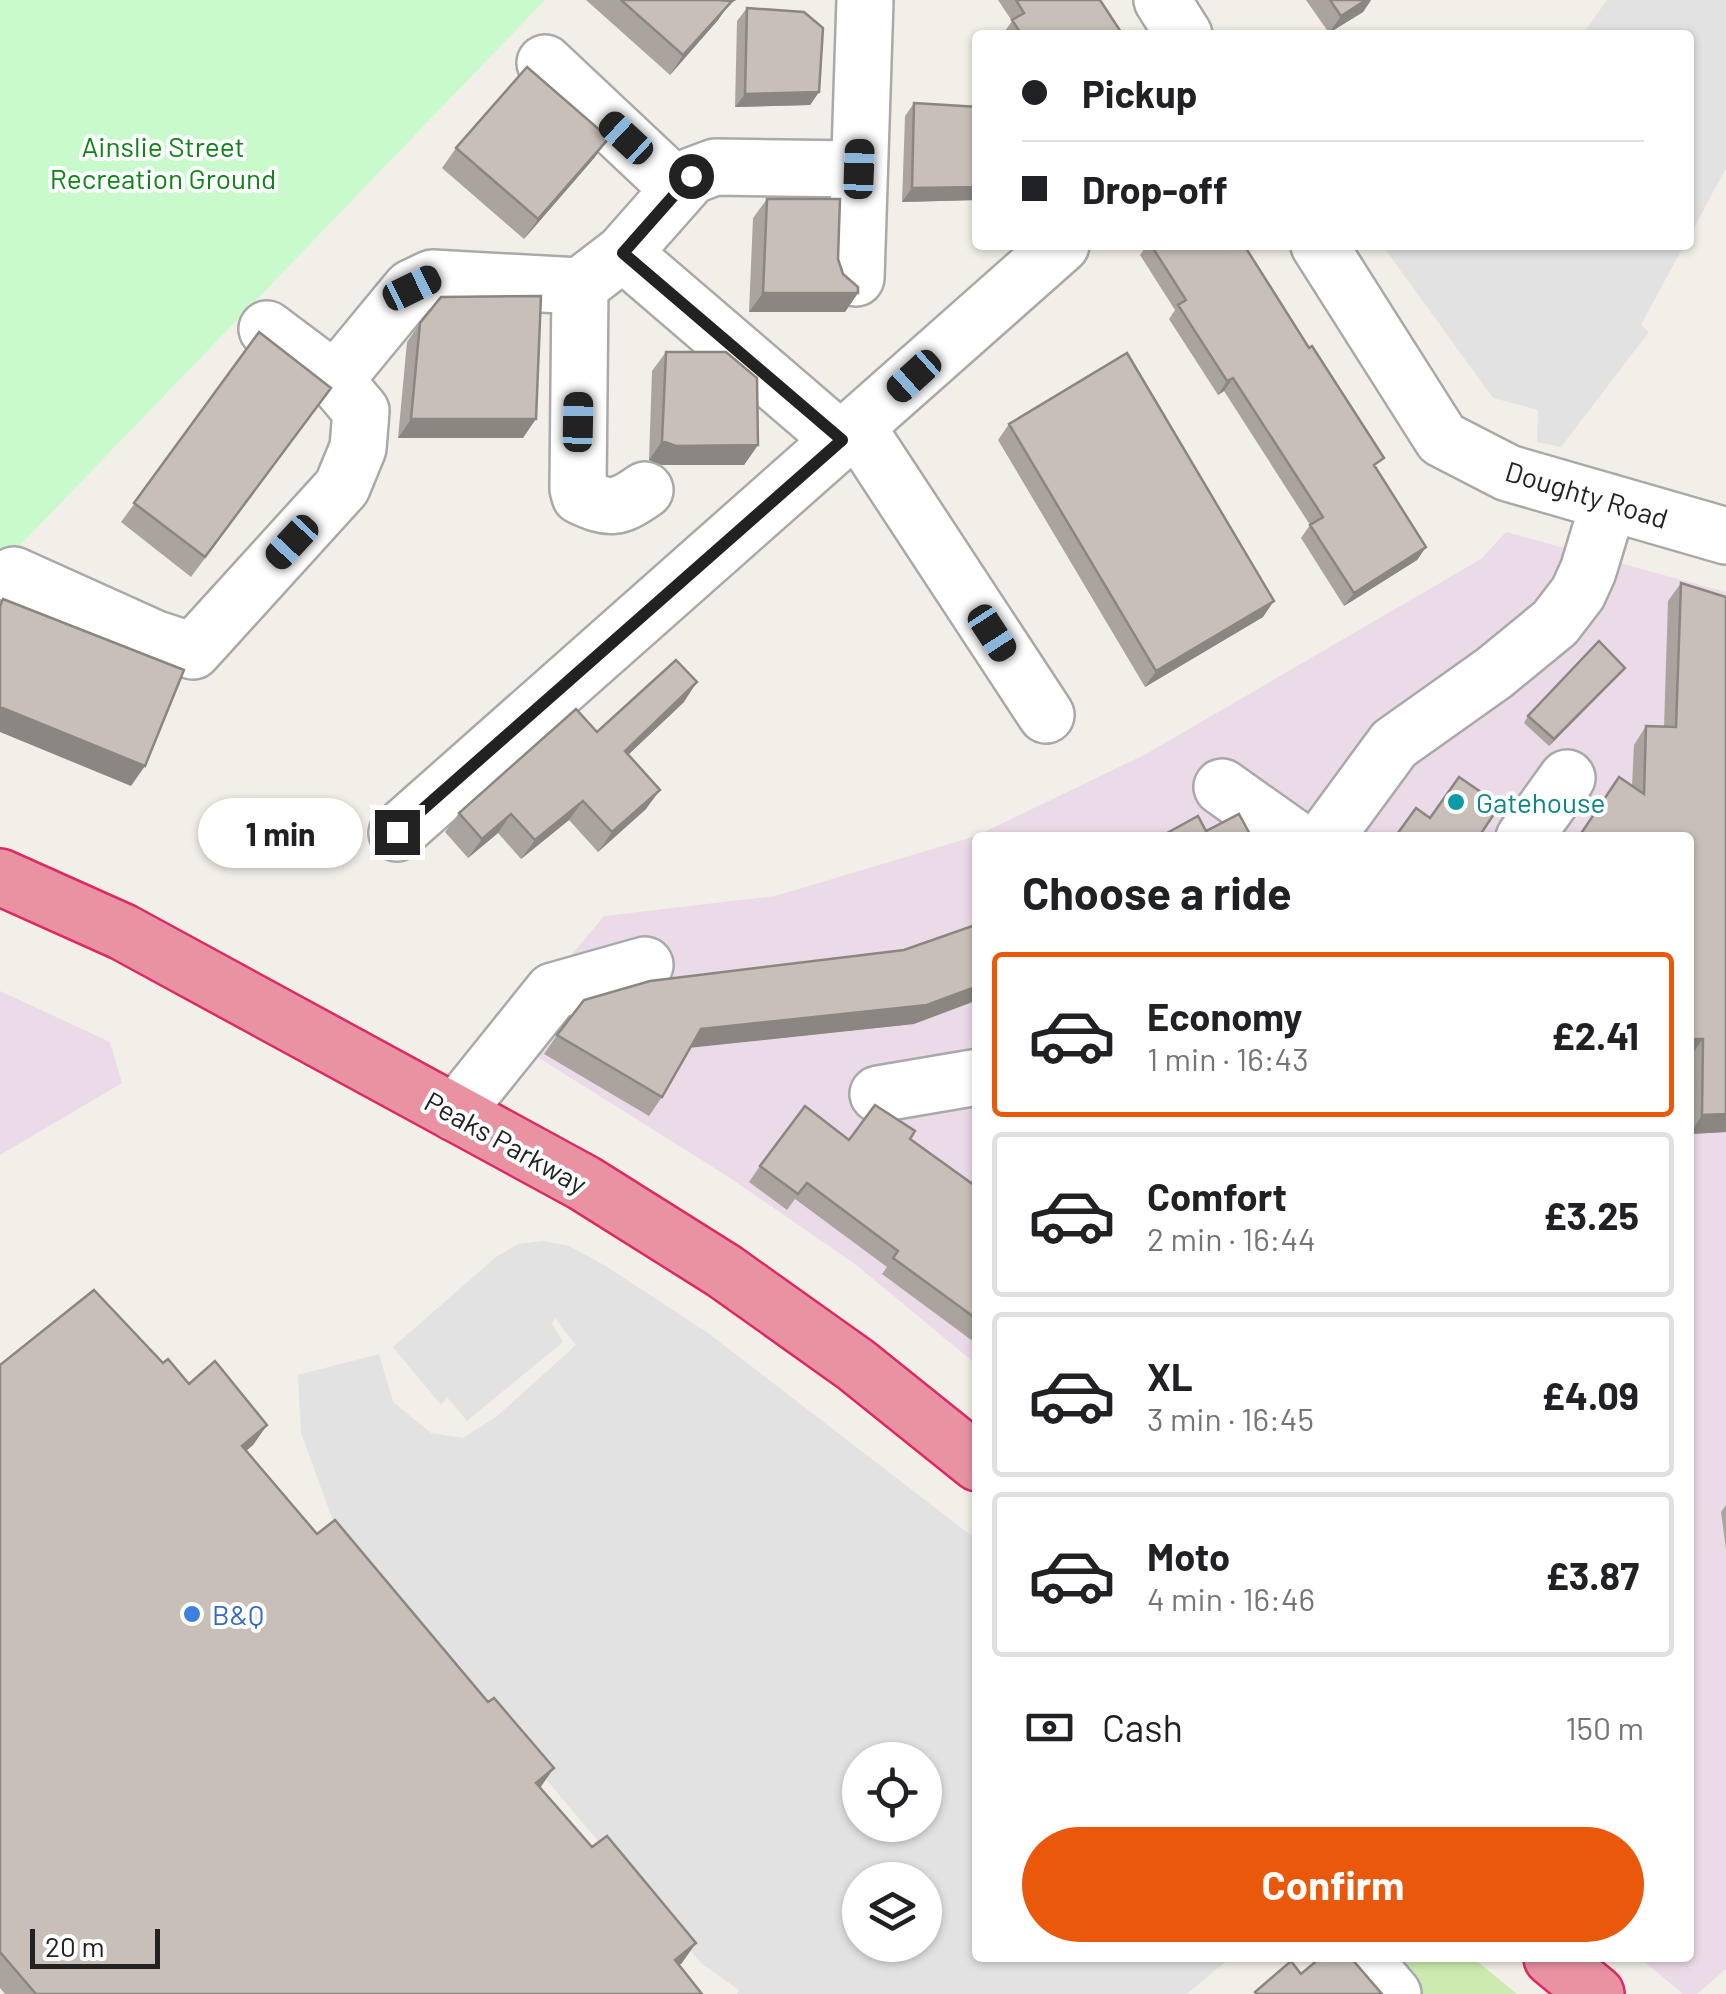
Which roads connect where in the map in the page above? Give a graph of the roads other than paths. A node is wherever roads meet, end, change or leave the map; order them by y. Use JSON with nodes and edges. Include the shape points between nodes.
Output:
{"nodes":[{"id":1,"x":865,"y":0,"type":"edge"},
{"id":2,"x":1162,"y":0,"type":"edge"},
{"id":3,"x":1181,"y":30,"type":"edge"},
{"id":4,"x":545,"y":63,"type":"dead end"},
{"id":5,"x":859,"y":169,"type":"junction"},
{"id":6,"x":679,"y":189,"type":"junction"},
{"id":7,"x":1055,"y":250,"type":"edge"},
{"id":8,"x":1322,"y":250,"type":"edge"},
{"id":9,"x":623,"y":253,"type":"junction"},
{"id":10,"x":856,"y":278,"type":"dead end"},
{"id":11,"x":580,"y":286,"type":"junction"},
{"id":12,"x":267,"y":329,"type":"dead end"},
{"id":13,"x":336,"y":380,"type":"junction"},
{"id":14,"x":849,"y":434,"type":"junction"},
{"id":15,"x":645,"y":490,"type":"dead end"},
{"id":16,"x":1608,"y":502,"type":"junction"},
{"id":17,"x":1726,"y":536,"type":"edge"},
{"id":18,"x":14,"y":575,"type":"dead end"},
{"id":19,"x":1046,"y":715,"type":"dead end"},
{"id":20,"x":1567,"y":778,"type":"dead end"},
{"id":21,"x":1222,"y":787,"type":"dead end"},
{"id":22,"x":397,"y":832,"type":"dead end"},
{"id":23,"x":1286,"y":832,"type":"edge"},
{"id":24,"x":1329,"y":832,"type":"edge"},
{"id":25,"x":1528,"y":832,"type":"edge"},
{"id":26,"x":0,"y":878,"type":"edge"},
{"id":27,"x":645,"y":965,"type":"dead end"},
{"id":28,"x":972,"y":1078,"type":"edge"},
{"id":29,"x":878,"y":1094,"type":"dead end"},
{"id":30,"x":455,"y":1113,"type":"junction"},
{"id":31,"x":972,"y":1458,"type":"edge"},
{"id":32,"x":1366,"y":1962,"type":"edge"},
{"id":33,"x":1557,"y":1962,"type":"edge"},
{"id":34,"x":1394,"y":1994,"type":"edge"},
{"id":35,"x":1596,"y":1994,"type":"edge"}],
"edges":[{"from":1,"to":5,"type":"street"},
{"from":2,"to":3,"type":"street"},
{"from":4,"to":6,"type":"street"},
{"from":5,"to":6,"type":"street","via":[[715,166]]},
{"from":5,"to":10,"type":"street"},
{"from":6,"to":9,"type":"street"},
{"from":7,"to":14,"type":"street"},
{"from":8,"to":16,"type":"street","name":"Doughty Road","via":[[1442,439],[1508,473]]},
{"from":9,"to":11,"type":"street"},
{"from":9,"to":14,"type":"street"},
{"from":11,"to":13,"type":"street","via":[[432,278],[412,288]]},
{"from":11,"to":15,"type":"street","via":[[580,496],[622,506]]},
{"from":12,"to":13,"type":"street"},
{"from":13,"to":18,"type":"street","via":[[362,411],[358,448],[342,487],[193,651]]},
{"from":14,"to":19,"type":"street"},
{"from":14,"to":22,"type":"street"},
{"from":16,"to":17,"type":"street","name":"Doughty Road"},
{"from":16,"to":24,"type":"street","via":[[1588,572],[1554,623],[1394,744]]},
{"from":20,"to":25,"type":"street"},
{"from":21,"to":23,"type":"street"},
{"from":26,"to":30,"type":"highway","name":"Peaks Parkway","via":[[123,932]]},
{"from":27,"to":30,"type":"street","via":[[553,991]]},
{"from":28,"to":29,"type":"street"},
{"from":30,"to":31,"type":"highway","name":"Peaks Parkway","via":[[724,1271]]},
{"from":32,"to":34,"type":"street"},
{"from":33,"to":35,"type":"highway"}]}
